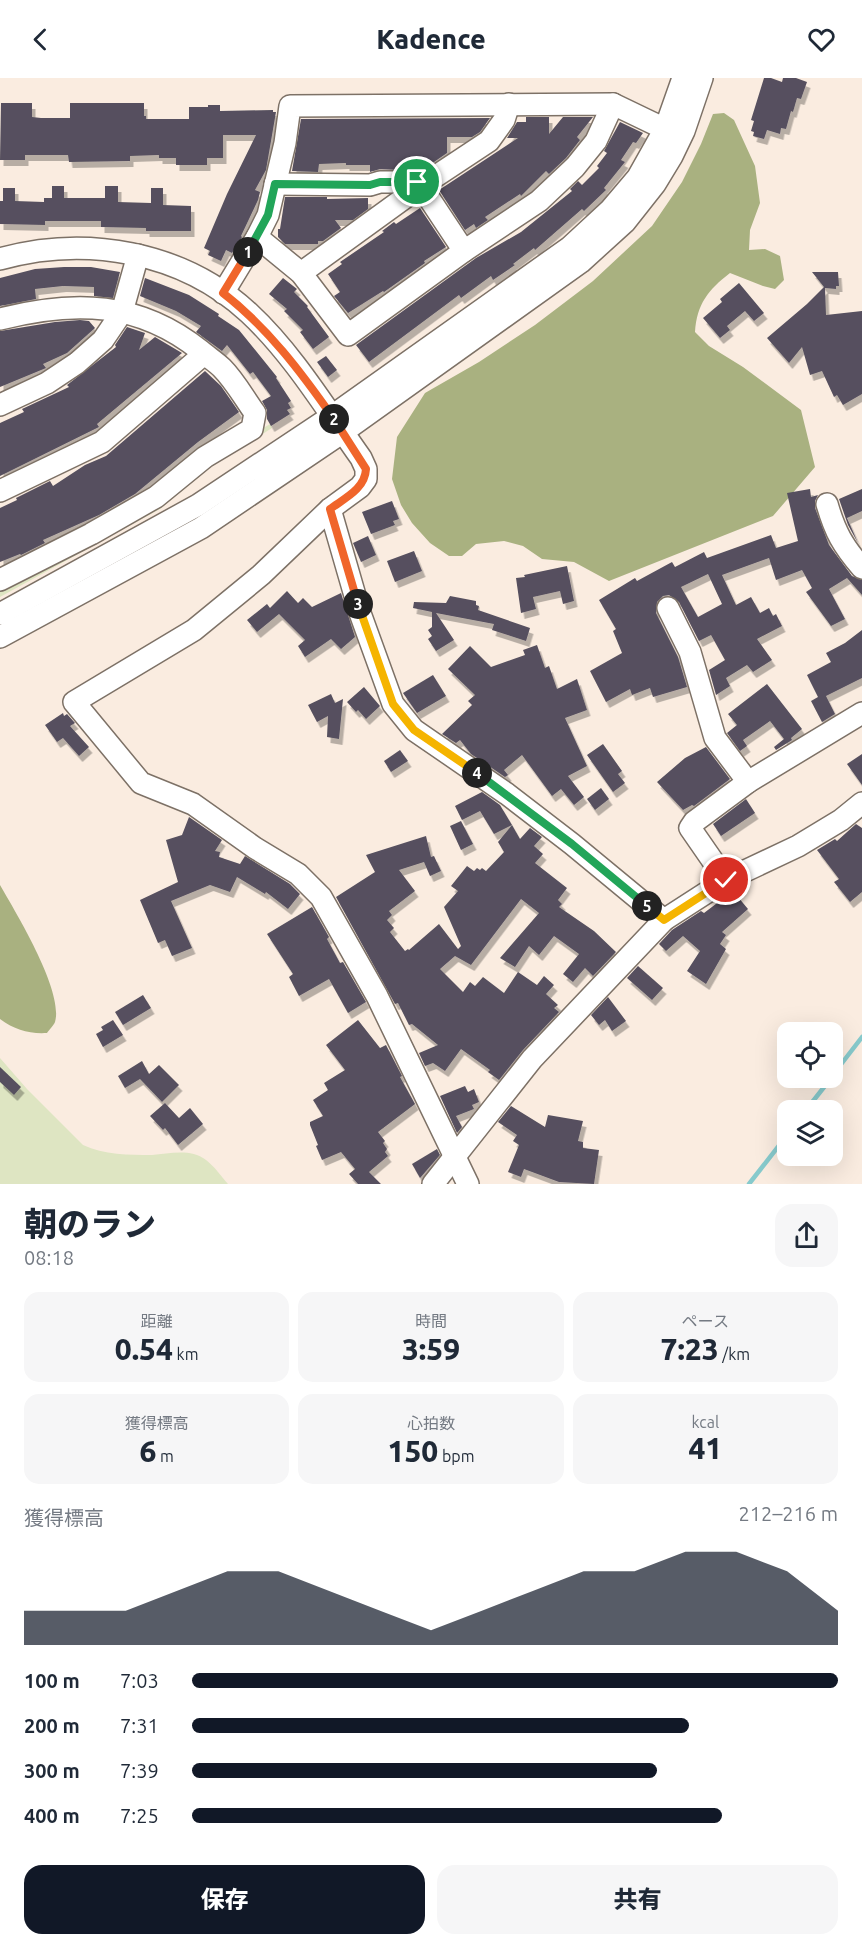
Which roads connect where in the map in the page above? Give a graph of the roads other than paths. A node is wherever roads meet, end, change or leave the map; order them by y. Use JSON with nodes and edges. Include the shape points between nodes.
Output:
{"nodes":[{"id":1,"x":683,"y":78,"type":"edge"},
{"id":2,"x":702,"y":78,"type":"edge"},
{"id":3,"x":508,"y":104,"type":"junction"},
{"id":4,"x":613,"y":104,"type":"junction"},
{"id":5,"x":665,"y":129,"type":"junction"},
{"id":6,"x":275,"y":184,"type":"junction"},
{"id":7,"x":370,"y":185,"type":"junction"},
{"id":8,"x":422,"y":186,"type":"junction"},
{"id":9,"x":387,"y":211,"type":"junction"},
{"id":10,"x":257,"y":237,"type":"junction"},
{"id":11,"x":464,"y":251,"type":"junction"},
{"id":12,"x":138,"y":255,"type":"junction"},
{"id":13,"x":0,"y":259,"type":"edge"},
{"id":14,"x":301,"y":273,"type":"junction"},
{"id":15,"x":223,"y":293,"type":"junction"},
{"id":16,"x":122,"y":312,"type":"junction"},
{"id":17,"x":0,"y":319,"type":"edge"},
{"id":18,"x":204,"y":354,"type":"junction"},
{"id":19,"x":0,"y":405,"type":"edge"},
{"id":20,"x":337,"y":424,"type":"junction"},
{"id":21,"x":0,"y":491,"type":"edge"},
{"id":22,"x":827,"y":504,"type":"dead end"},
{"id":23,"x":330,"y":509,"type":"junction"},
{"id":24,"x":862,"y":568,"type":"edge"},
{"id":25,"x":0,"y":580,"type":"edge"},
{"id":26,"x":668,"y":608,"type":"dead end"},
{"id":27,"x":0,"y":614,"type":"edge"},
{"id":28,"x":0,"y":637,"type":"edge"},
{"id":29,"x":862,"y":713,"type":"edge"},
{"id":30,"x":748,"y":782,"type":"junction"},
{"id":31,"x":862,"y":803,"type":"edge"},
{"id":32,"x":726,"y":880,"type":"junction"},
{"id":33,"x":664,"y":920,"type":"junction"},
{"id":34,"x":455,"y":1156,"type":"junction"},
{"id":35,"x":433,"y":1184,"type":"edge"},
{"id":36,"x":468,"y":1184,"type":"edge"}],
"edges":[{"from":1,"to":5,"type":"street"},
{"from":2,"to":20,"type":"street","via":[[672,156],[625,222],[603,243],[581,262]]},
{"from":3,"to":4,"type":"street"},
{"from":3,"to":6,"type":"street","via":[[290,106]]},
{"from":3,"to":8,"type":"street","via":[[504,120],[489,141]]},
{"from":4,"to":5,"type":"street"},
{"from":4,"to":11,"type":"street","via":[[596,141],[575,167],[539,201]]},
{"from":5,"to":20,"type":"street","via":[[638,177],[570,248]]},
{"from":6,"to":7,"type":"street"},
{"from":6,"to":10,"type":"street","via":[[268,215]]},
{"from":7,"to":8,"type":"street","via":[[417,182]]},
{"from":7,"to":9,"type":"street"},
{"from":8,"to":9,"type":"street"},
{"from":8,"to":11,"type":"street"},
{"from":9,"to":14,"type":"street"},
{"from":10,"to":14,"type":"street"},
{"from":10,"to":15,"type":"street"},
{"from":11,"to":14,"type":"street","via":[[348,335]]},
{"from":12,"to":13,"type":"street","via":[[66,248]]},
{"from":12,"to":15,"type":"street","via":[[184,270]]},
{"from":12,"to":16,"type":"street"},
{"from":15,"to":20,"type":"street","via":[[248,312],[276,342]]},
{"from":16,"to":17,"type":"street","via":[[86,306],[57,307]]},
{"from":16,"to":18,"type":"street","via":[[181,335]]},
{"from":16,"to":19,"type":"street","via":[[103,340],[77,363],[47,383]]},
{"from":18,"to":21,"type":"street","via":[[102,442]]},
{"from":18,"to":25,"type":"street","via":[[222,368],[255,412],[252,429],[205,457],[156,497]]},
{"from":20,"to":23,"type":"street","via":[[364,463],[366,479]]},
{"from":20,"to":27,"type":"street"},
{"from":20,"to":28,"type":"street","via":[[201,528]]},
{"from":22,"to":24,"type":"street","via":[[846,549]]},
{"from":23,"to":33,"type":"street","via":[[360,613],[393,704],[414,730],[535,816]]},
{"from":23,"to":34,"type":"street","via":[[261,576],[194,630],[74,702],[141,783],[193,804],[298,874],[321,897],[378,996]]},
{"from":26,"to":30,"type":"street","via":[[690,652],[715,738]]},
{"from":29,"to":30,"type":"street"},
{"from":30,"to":32,"type":"street","via":[[690,828]]},
{"from":31,"to":32,"type":"street","via":[[798,846]]},
{"from":32,"to":33,"type":"street"},
{"from":33,"to":34,"type":"street","via":[[531,1059]]},
{"from":34,"to":35,"type":"street"},
{"from":34,"to":36,"type":"street"}]}
